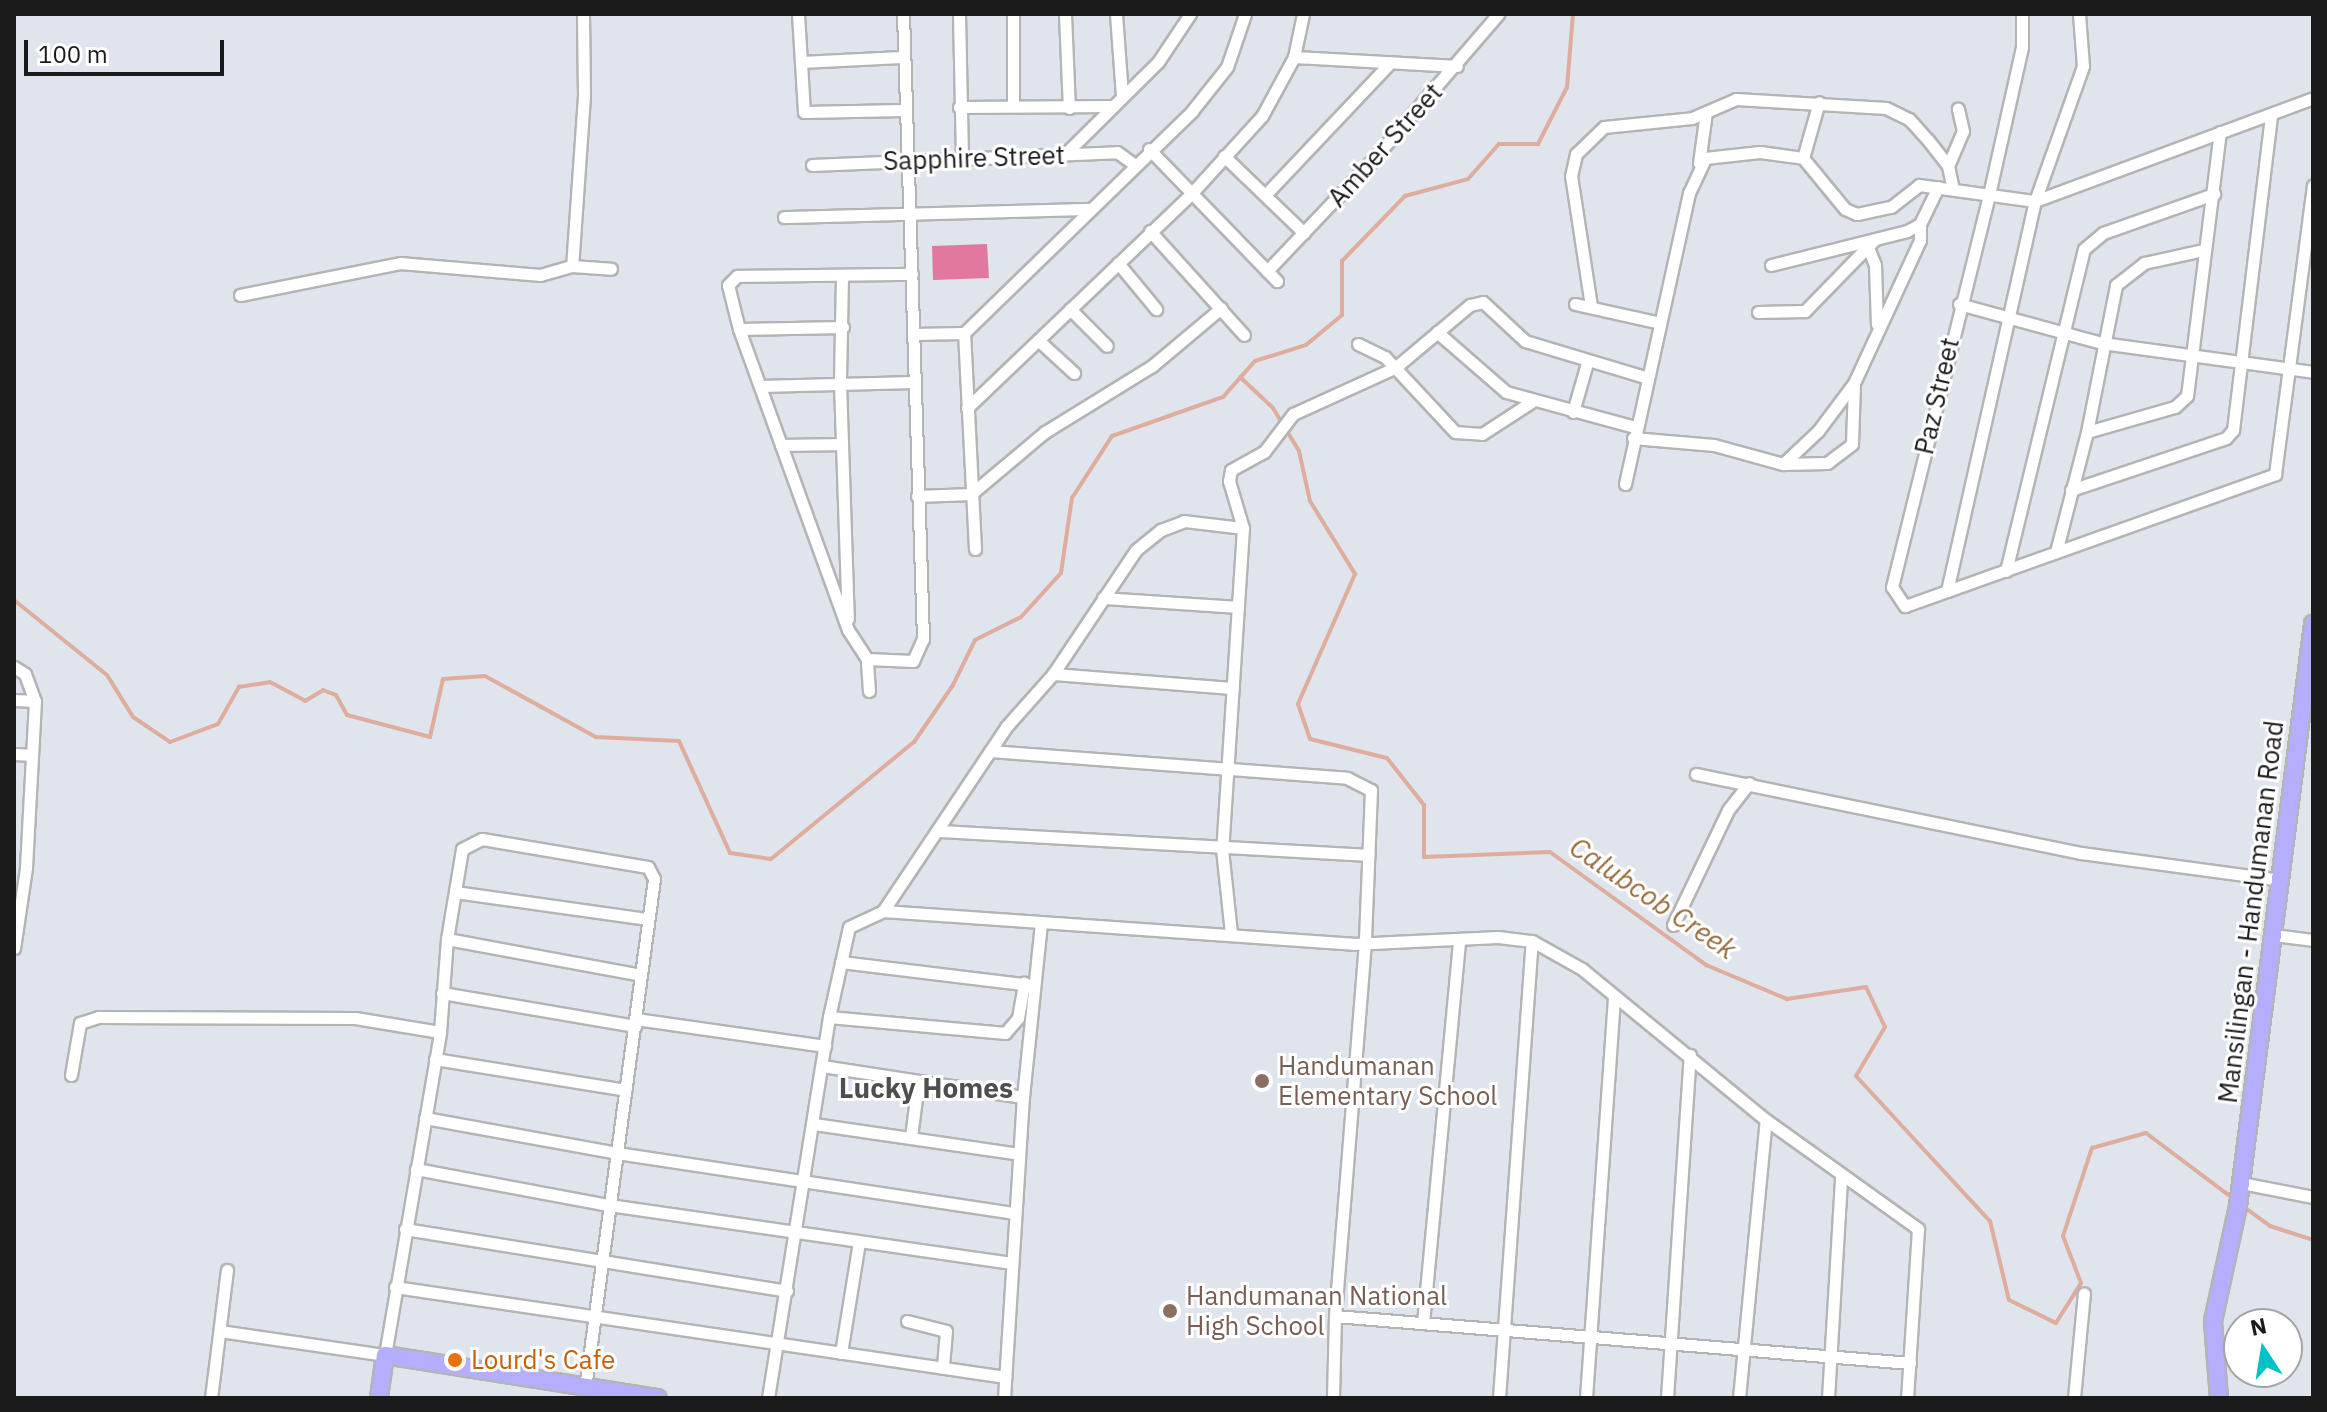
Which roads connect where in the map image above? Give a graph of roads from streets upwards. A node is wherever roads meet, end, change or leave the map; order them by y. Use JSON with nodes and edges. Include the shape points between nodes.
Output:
{"nodes":[{"id":1,"x":583,"y":14,"type":"edge"},
{"id":2,"x":798,"y":14,"type":"edge"},
{"id":3,"x":903,"y":14,"type":"edge"},
{"id":4,"x":959,"y":14,"type":"edge"},
{"id":5,"x":1013,"y":14,"type":"edge"},
{"id":6,"x":1065,"y":14,"type":"edge"},
{"id":7,"x":1116,"y":14,"type":"edge"},
{"id":8,"x":1190,"y":14,"type":"edge"},
{"id":9,"x":1245,"y":14,"type":"edge"},
{"id":10,"x":1303,"y":14,"type":"edge"},
{"id":11,"x":1498,"y":14,"type":"edge"},
{"id":12,"x":2022,"y":14,"type":"edge"},
{"id":13,"x":2079,"y":14,"type":"edge"},
{"id":14,"x":901,"y":57,"type":"junction"},
{"id":15,"x":1294,"y":57,"type":"junction"},
{"id":16,"x":801,"y":62,"type":"junction"},
{"id":17,"x":1391,"y":62,"type":"junction"},
{"id":18,"x":1457,"y":66,"type":"junction"},
{"id":19,"x":1122,"y":95,"type":"junction"},
{"id":20,"x":2313,"y":98,"type":"edge"},
{"id":21,"x":1819,"y":102,"type":"junction"},
{"id":22,"x":1013,"y":105,"type":"junction"},
{"id":23,"x":1113,"y":106,"type":"junction"},
{"id":24,"x":959,"y":107,"type":"junction"},
{"id":25,"x":1069,"y":108,"type":"junction"},
{"id":26,"x":1958,"y":109,"type":"dead end"},
{"id":27,"x":903,"y":110,"type":"junction"},
{"id":28,"x":1706,"y":112,"type":"junction"},
{"id":29,"x":2271,"y":115,"type":"junction"},
{"id":30,"x":2220,"y":132,"type":"junction"},
{"id":31,"x":1149,"y":149,"type":"junction"},
{"id":32,"x":1064,"y":155,"type":"junction"},
{"id":33,"x":1224,"y":156,"type":"junction"},
{"id":34,"x":1803,"y":158,"type":"junction"},
{"id":35,"x":905,"y":160,"type":"junction"},
{"id":36,"x":962,"y":160,"type":"junction"},
{"id":37,"x":1132,"y":163,"type":"junction"},
{"id":38,"x":1699,"y":163,"type":"junction"},
{"id":39,"x":812,"y":165,"type":"dead end"},
{"id":40,"x":1948,"y":166,"type":"junction"},
{"id":41,"x":2313,"y":185,"type":"edge"},
{"id":42,"x":1938,"y":187,"type":"junction"},
{"id":43,"x":1953,"y":189,"type":"junction"},
{"id":44,"x":1267,"y":193,"type":"junction"},
{"id":45,"x":2214,"y":194,"type":"junction"},
{"id":46,"x":1190,"y":195,"type":"junction"},
{"id":47,"x":1989,"y":195,"type":"junction"},
{"id":48,"x":2035,"y":201,"type":"junction"},
{"id":49,"x":1089,"y":209,"type":"junction"},
{"id":50,"x":784,"y":217,"type":"dead end"},
{"id":51,"x":909,"y":217,"type":"junction"},
{"id":52,"x":1920,"y":224,"type":"junction"},
{"id":53,"x":1150,"y":231,"type":"junction"},
{"id":54,"x":1304,"y":233,"type":"junction"},
{"id":55,"x":1871,"y":245,"type":"junction"},
{"id":56,"x":2203,"y":250,"type":"junction"},
{"id":57,"x":1118,"y":263,"type":"junction"},
{"id":58,"x":1771,"y":265,"type":"dead end"},
{"id":59,"x":572,"y":266,"type":"junction"},
{"id":60,"x":611,"y":269,"type":"dead end"},
{"id":61,"x":1267,"y":271,"type":"junction"},
{"id":62,"x":912,"y":274,"type":"junction"},
{"id":63,"x":842,"y":276,"type":"junction"},
{"id":64,"x":1277,"y":281,"type":"dead end"},
{"id":65,"x":240,"y":295,"type":"dead end"},
{"id":66,"x":1575,"y":304,"type":"dead end"},
{"id":67,"x":1959,"y":304,"type":"junction"},
{"id":68,"x":1591,"y":306,"type":"junction"},
{"id":69,"x":1221,"y":308,"type":"junction"},
{"id":70,"x":1070,"y":309,"type":"junction"},
{"id":71,"x":1156,"y":309,"type":"dead end"},
{"id":72,"x":1758,"y":312,"type":"dead end"},
{"id":73,"x":2010,"y":318,"type":"junction"},
{"id":74,"x":1660,"y":323,"type":"junction"},
{"id":75,"x":1877,"y":326,"type":"junction"},
{"id":76,"x":843,"y":327,"type":"junction"},
{"id":77,"x":739,"y":329,"type":"junction"},
{"id":78,"x":1437,"y":332,"type":"junction"},
{"id":79,"x":2061,"y":332,"type":"junction"},
{"id":80,"x":964,"y":333,"type":"junction"},
{"id":81,"x":913,"y":334,"type":"junction"},
{"id":82,"x":1244,"y":335,"type":"dead end"},
{"id":83,"x":1038,"y":340,"type":"junction"},
{"id":84,"x":2102,"y":343,"type":"junction"},
{"id":85,"x":1358,"y":344,"type":"dead end"},
{"id":86,"x":1107,"y":346,"type":"dead end"},
{"id":87,"x":2194,"y":352,"type":"junction"},
{"id":88,"x":2243,"y":361,"type":"junction"},
{"id":89,"x":1587,"y":363,"type":"junction"},
{"id":90,"x":1396,"y":367,"type":"junction"},
{"id":91,"x":2292,"y":370,"type":"junction"},
{"id":92,"x":2313,"y":372,"type":"edge"},
{"id":93,"x":1074,"y":373,"type":"dead end"},
{"id":94,"x":1645,"y":377,"type":"junction"},
{"id":95,"x":914,"y":382,"type":"junction"},
{"id":96,"x":840,"y":383,"type":"junction"},
{"id":97,"x":1854,"y":383,"type":"junction"},
{"id":98,"x":760,"y":386,"type":"junction"},
{"id":99,"x":1531,"y":402,"type":"junction"},
{"id":100,"x":967,"y":408,"type":"junction"},
{"id":101,"x":1573,"y":412,"type":"junction"},
{"id":102,"x":1634,"y":432,"type":"junction"},
{"id":103,"x":2087,"y":432,"type":"junction"},
{"id":104,"x":842,"y":444,"type":"junction"},
{"id":105,"x":781,"y":445,"type":"junction"},
{"id":106,"x":1783,"y":464,"type":"junction"},
{"id":107,"x":1625,"y":484,"type":"dead end"},
{"id":108,"x":2071,"y":490,"type":"junction"},
{"id":109,"x":971,"y":494,"type":"junction"},
{"id":110,"x":917,"y":496,"type":"junction"},
{"id":111,"x":1243,"y":528,"type":"junction"},
{"id":112,"x":975,"y":549,"type":"dead end"},
{"id":113,"x":2056,"y":552,"type":"junction"},
{"id":114,"x":2006,"y":571,"type":"junction"},
{"id":115,"x":1947,"y":591,"type":"junction"},
{"id":116,"x":1103,"y":598,"type":"junction"},
{"id":117,"x":1237,"y":607,"type":"junction"},
{"id":118,"x":2313,"y":624,"type":"edge"},
{"id":119,"x":848,"y":630,"type":"junction"},
{"id":120,"x":867,"y":659,"type":"junction"},
{"id":121,"x":14,"y":667,"type":"edge"},
{"id":122,"x":1053,"y":674,"type":"junction"},
{"id":123,"x":1232,"y":688,"type":"junction"},
{"id":124,"x":869,"y":691,"type":"dead end"},
{"id":125,"x":14,"y":700,"type":"edge"},
{"id":126,"x":35,"y":701,"type":"junction"},
{"id":127,"x":990,"y":751,"type":"junction"},
{"id":128,"x":14,"y":754,"type":"edge"},
{"id":129,"x":32,"y":755,"type":"junction"},
{"id":130,"x":1227,"y":773,"type":"junction"},
{"id":131,"x":1696,"y":774,"type":"dead end"},
{"id":132,"x":1749,"y":783,"type":"junction"},
{"id":133,"x":14,"y":811,"type":"edge"},
{"id":134,"x":29,"y":812,"type":"junction"},
{"id":135,"x":941,"y":831,"type":"junction"},
{"id":136,"x":1222,"y":849,"type":"junction"},
{"id":137,"x":1368,"y":855,"type":"junction"},
{"id":138,"x":20,"y":868,"type":"edge"},
{"id":139,"x":2280,"y":880,"type":"junction"},
{"id":140,"x":455,"y":892,"type":"junction"},
{"id":141,"x":883,"y":911,"type":"junction"},
{"id":142,"x":648,"y":919,"type":"junction"},
{"id":143,"x":1041,"y":922,"type":"junction"},
{"id":144,"x":16,"y":925,"type":"edge"},
{"id":145,"x":1673,"y":925,"type":"dead end"},
{"id":146,"x":1231,"y":933,"type":"junction"},
{"id":147,"x":2273,"y":935,"type":"junction"},
{"id":148,"x":447,"y":939,"type":"junction"},
{"id":149,"x":2313,"y":940,"type":"edge"},
{"id":150,"x":1459,"y":941,"type":"junction"},
{"id":151,"x":1532,"y":941,"type":"junction"},
{"id":152,"x":1365,"y":942,"type":"junction"},
{"id":153,"x":14,"y":948,"type":"edge"},
{"id":154,"x":841,"y":962,"type":"junction"},
{"id":155,"x":641,"y":975,"type":"junction"},
{"id":156,"x":1030,"y":984,"type":"junction"},
{"id":157,"x":442,"y":993,"type":"junction"},
{"id":158,"x":1614,"y":997,"type":"junction"},
{"id":159,"x":829,"y":1017,"type":"junction"},
{"id":160,"x":635,"y":1022,"type":"junction"},
{"id":161,"x":440,"y":1032,"type":"junction"},
{"id":162,"x":825,"y":1046,"type":"junction"},
{"id":163,"x":1690,"y":1055,"type":"junction"},
{"id":164,"x":435,"y":1059,"type":"junction"},
{"id":165,"x":822,"y":1066,"type":"junction"},
{"id":166,"x":71,"y":1075,"type":"dead end"},
{"id":167,"x":918,"y":1082,"type":"junction"},
{"id":168,"x":626,"y":1090,"type":"junction"},
{"id":169,"x":1023,"y":1097,"type":"junction"},
{"id":170,"x":425,"y":1118,"type":"junction"},
{"id":171,"x":1766,"y":1120,"type":"junction"},
{"id":172,"x":814,"y":1124,"type":"junction"},
{"id":173,"x":911,"y":1137,"type":"junction"},
{"id":174,"x":617,"y":1153,"type":"junction"},
{"id":175,"x":1019,"y":1154,"type":"junction"},
{"id":176,"x":416,"y":1169,"type":"junction"},
{"id":177,"x":1841,"y":1176,"type":"junction"},
{"id":178,"x":805,"y":1178,"type":"junction"},
{"id":179,"x":2240,"y":1184,"type":"junction"},
{"id":180,"x":2313,"y":1197,"type":"edge"},
{"id":181,"x":609,"y":1205,"type":"junction"},
{"id":182,"x":1014,"y":1213,"type":"junction"},
{"id":183,"x":405,"y":1229,"type":"junction"},
{"id":184,"x":798,"y":1232,"type":"junction"},
{"id":185,"x":859,"y":1242,"type":"junction"},
{"id":186,"x":1012,"y":1263,"type":"junction"},
{"id":187,"x":601,"y":1265,"type":"junction"},
{"id":188,"x":227,"y":1270,"type":"dead end"},
{"id":189,"x":395,"y":1287,"type":"junction"},
{"id":190,"x":787,"y":1291,"type":"junction"},
{"id":191,"x":2084,"y":1293,"type":"dead end"},
{"id":192,"x":1335,"y":1316,"type":"junction"},
{"id":193,"x":593,"y":1319,"type":"junction"},
{"id":194,"x":907,"y":1321,"type":"dead end"},
{"id":195,"x":1423,"y":1323,"type":"junction"},
{"id":196,"x":220,"y":1331,"type":"junction"},
{"id":197,"x":1501,"y":1331,"type":"junction"},
{"id":198,"x":1592,"y":1339,"type":"junction"},
{"id":199,"x":1672,"y":1341,"type":"junction"},
{"id":200,"x":778,"y":1344,"type":"junction"},
{"id":201,"x":1744,"y":1345,"type":"junction"},
{"id":202,"x":841,"y":1353,"type":"junction"},
{"id":203,"x":385,"y":1355,"type":"junction"},
{"id":204,"x":1831,"y":1356,"type":"junction"},
{"id":205,"x":1910,"y":1363,"type":"junction"},
{"id":206,"x":943,"y":1368,"type":"junction"},
{"id":207,"x":1005,"y":1377,"type":"junction"},
{"id":208,"x":585,"y":1388,"type":"junction"},
{"id":209,"x":612,"y":1395,"type":"edge"},
{"id":210,"x":211,"y":1398,"type":"edge"},
{"id":211,"x":379,"y":1398,"type":"edge"},
{"id":212,"x":658,"y":1398,"type":"edge"},
{"id":213,"x":768,"y":1398,"type":"edge"},
{"id":214,"x":1004,"y":1398,"type":"edge"},
{"id":215,"x":1333,"y":1398,"type":"edge"},
{"id":216,"x":1499,"y":1398,"type":"edge"},
{"id":217,"x":1586,"y":1398,"type":"edge"},
{"id":218,"x":1667,"y":1398,"type":"edge"},
{"id":219,"x":1739,"y":1398,"type":"edge"},
{"id":220,"x":1828,"y":1398,"type":"edge"},
{"id":221,"x":1907,"y":1398,"type":"edge"},
{"id":222,"x":2074,"y":1398,"type":"edge"},
{"id":223,"x":2219,"y":1398,"type":"edge"}],
"edges":[{"from":1,"to":59,"type":"street","via":[[584,96]]},
{"from":2,"to":16,"type":"street"},
{"from":3,"to":14,"type":"street"},
{"from":4,"to":24,"type":"street"},
{"from":5,"to":22,"type":"street"},
{"from":6,"to":25,"type":"street"},
{"from":7,"to":19,"type":"street"},
{"from":8,"to":19,"type":"street","via":[[1158,62]]},
{"from":9,"to":31,"type":"street","via":[[1227,67],[1192,111]]},
{"from":10,"to":15,"type":"street"},
{"from":11,"to":18,"type":"street","name":"Amber Street"},
{"from":12,"to":47,"type":"street","name":"Paz Street","via":[[2022,47]]},
{"from":13,"to":48,"type":"street","via":[[2083,66]]},
{"from":14,"to":16,"type":"street"},
{"from":14,"to":27,"type":"street"},
{"from":15,"to":17,"type":"street"},
{"from":15,"to":33,"type":"street","via":[[1262,116]]},
{"from":16,"to":27,"type":"street","via":[[804,112]]},
{"from":17,"to":18,"type":"street"},
{"from":17,"to":44,"type":"street"},
{"from":18,"to":54,"type":"street","name":"Amber Street"},
{"from":19,"to":23,"type":"street"},
{"from":20,"to":29,"type":"street"},
{"from":21,"to":28,"type":"street","via":[[1736,99]]},
{"from":21,"to":34,"type":"street"},
{"from":21,"to":40,"type":"street","via":[[1886,108],[1909,119]]},
{"from":22,"to":24,"type":"street"},
{"from":22,"to":25,"type":"street"},
{"from":23,"to":25,"type":"street"},
{"from":23,"to":32,"type":"street"},
{"from":24,"to":36,"type":"street"},
{"from":26,"to":40,"type":"street","via":[[1963,131]]},
{"from":27,"to":35,"type":"street"},
{"from":28,"to":38,"type":"street"},
{"from":28,"to":68,"type":"street","via":[[1604,127],[1576,154],[1572,207]]},
{"from":29,"to":30,"type":"street"},
{"from":29,"to":88,"type":"street"},
{"from":30,"to":45,"type":"street"},
{"from":30,"to":48,"type":"street"},
{"from":31,"to":37,"type":"street"},
{"from":31,"to":46,"type":"street"},
{"from":32,"to":36,"type":"street","name":"Sapphire Street"},
{"from":32,"to":37,"type":"street","name":"Sapphire Street","via":[[1117,152]]},
{"from":33,"to":44,"type":"street"},
{"from":33,"to":46,"type":"street"},
{"from":34,"to":38,"type":"street","via":[[1747,153]]},
{"from":34,"to":42,"type":"street","via":[[1838,201],[1857,214],[1891,207],[1919,185]]},
{"from":35,"to":36,"type":"street","name":"Sapphire Street"},
{"from":35,"to":39,"type":"street","name":"Sapphire Street"},
{"from":35,"to":51,"type":"street"},
{"from":37,"to":49,"type":"street"},
{"from":38,"to":74,"type":"street"},
{"from":40,"to":43,"type":"street"},
{"from":41,"to":91,"type":"street"},
{"from":42,"to":43,"type":"street"},
{"from":42,"to":52,"type":"street"},
{"from":43,"to":47,"type":"street"},
{"from":44,"to":54,"type":"street"},
{"from":45,"to":56,"type":"street"},
{"from":45,"to":79,"type":"street","via":[[2103,233],[2084,249]]},
{"from":46,"to":53,"type":"street"},
{"from":46,"to":61,"type":"street"},
{"from":47,"to":48,"type":"street"},
{"from":47,"to":67,"type":"street","name":"Paz Street"},
{"from":48,"to":73,"type":"street"},
{"from":49,"to":51,"type":"street"},
{"from":49,"to":80,"type":"street"},
{"from":50,"to":51,"type":"street"},
{"from":51,"to":62,"type":"street"},
{"from":52,"to":55,"type":"street"},
{"from":52,"to":75,"type":"street","via":[[1920,240]]},
{"from":53,"to":57,"type":"street"},
{"from":53,"to":69,"type":"street"},
{"from":54,"to":61,"type":"street","name":"Amber Street"},
{"from":55,"to":58,"type":"street"},
{"from":55,"to":72,"type":"street","via":[[1805,311]]},
{"from":55,"to":75,"type":"street"},
{"from":56,"to":84,"type":"street","via":[[2144,263],[2116,285]]},
{"from":56,"to":87,"type":"street"},
{"from":57,"to":70,"type":"street"},
{"from":57,"to":71,"type":"street"},
{"from":59,"to":60,"type":"street"},
{"from":59,"to":65,"type":"street","via":[[540,275],[400,263]]},
{"from":61,"to":64,"type":"street"},
{"from":62,"to":63,"type":"street"},
{"from":62,"to":81,"type":"street"},
{"from":63,"to":76,"type":"street"},
{"from":63,"to":77,"type":"street","via":[[737,276],[728,285],[727,296]]},
{"from":66,"to":68,"type":"street"},
{"from":67,"to":73,"type":"street"},
{"from":67,"to":115,"type":"street","name":"Paz Street","via":[[1892,587],[1895,599],[1905,606]]},
{"from":68,"to":74,"type":"street"},
{"from":69,"to":82,"type":"street"},
{"from":69,"to":109,"type":"street","via":[[1152,366],[1045,432]]},
{"from":70,"to":83,"type":"street"},
{"from":70,"to":86,"type":"street"},
{"from":73,"to":79,"type":"street"},
{"from":73,"to":115,"type":"street"},
{"from":74,"to":94,"type":"street"},
{"from":75,"to":97,"type":"street"},
{"from":76,"to":77,"type":"street"},
{"from":76,"to":96,"type":"street"},
{"from":77,"to":98,"type":"street"},
{"from":78,"to":89,"type":"street","via":[[1470,305],[1483,302],[1525,341]]},
{"from":78,"to":90,"type":"street"},
{"from":78,"to":99,"type":"street","via":[[1488,381]]},
{"from":79,"to":84,"type":"street"},
{"from":79,"to":114,"type":"street"},
{"from":80,"to":81,"type":"street"},
{"from":80,"to":100,"type":"street"},
{"from":81,"to":95,"type":"street"},
{"from":83,"to":93,"type":"street"},
{"from":83,"to":100,"type":"street"},
{"from":84,"to":87,"type":"street"},
{"from":84,"to":103,"type":"street"},
{"from":85,"to":90,"type":"street","via":[[1371,346]]},
{"from":87,"to":88,"type":"street"},
{"from":87,"to":103,"type":"street","via":[[2182,403]]},
{"from":88,"to":91,"type":"street"},
{"from":88,"to":108,"type":"street","via":[[2237,420],[2226,438]]},
{"from":89,"to":94,"type":"street"},
{"from":89,"to":101,"type":"street"},
{"from":90,"to":99,"type":"street","via":[[1455,432],[1469,435],[1505,423]]},
{"from":90,"to":111,"type":"street","via":[[1293,414],[1264,452],[1231,470],[1229,481]]},
{"from":91,"to":92,"type":"street"},
{"from":91,"to":113,"type":"street","via":[[2278,467],[2270,478]]},
{"from":94,"to":102,"type":"street"},
{"from":95,"to":96,"type":"street"},
{"from":95,"to":110,"type":"street"},
{"from":96,"to":98,"type":"street"},
{"from":96,"to":104,"type":"street"},
{"from":97,"to":106,"type":"street","via":[[1818,431]]},
{"from":97,"to":106,"type":"street","via":[[1852,444],[1827,463]]},
{"from":98,"to":105,"type":"street"},
{"from":99,"to":101,"type":"street"},
{"from":100,"to":109,"type":"street"},
{"from":101,"to":102,"type":"street"},
{"from":102,"to":106,"type":"street","via":[[1714,445]]},
{"from":102,"to":107,"type":"street"},
{"from":103,"to":108,"type":"street"},
{"from":104,"to":105,"type":"street"},
{"from":104,"to":119,"type":"street"},
{"from":105,"to":119,"type":"street"},
{"from":108,"to":113,"type":"street"},
{"from":109,"to":110,"type":"street"},
{"from":109,"to":112,"type":"street"},
{"from":110,"to":120,"type":"street","via":[[920,655],[913,661]]},
{"from":111,"to":116,"type":"street","via":[[1184,521],[1161,530],[1136,550]]},
{"from":111,"to":117,"type":"street"},
{"from":113,"to":114,"type":"street"},
{"from":114,"to":115,"type":"street"},
{"from":116,"to":117,"type":"street"},
{"from":116,"to":122,"type":"street"},
{"from":117,"to":123,"type":"street"},
{"from":118,"to":139,"type":"street","name":"Mansilingan - Handumanan Road"},
{"from":119,"to":120,"type":"street"},
{"from":120,"to":124,"type":"street"},
{"from":121,"to":126,"type":"street","via":[[25,674]]},
{"from":122,"to":123,"type":"street"},
{"from":122,"to":127,"type":"street"},
{"from":123,"to":130,"type":"street"},
{"from":125,"to":126,"type":"street"},
{"from":126,"to":129,"type":"street"},
{"from":127,"to":130,"type":"street"},
{"from":127,"to":135,"type":"street"},
{"from":128,"to":129,"type":"street"},
{"from":129,"to":134,"type":"street"},
{"from":130,"to":136,"type":"street"},
{"from":130,"to":137,"type":"street","via":[[1366,784],[1373,802]]},
{"from":131,"to":132,"type":"street"},
{"from":132,"to":139,"type":"street","via":[[2081,853]]},
{"from":132,"to":145,"type":"street","via":[[1728,810]]},
{"from":133,"to":134,"type":"street"},
{"from":134,"to":138,"type":"street"},
{"from":135,"to":136,"type":"street"},
{"from":135,"to":141,"type":"street"},
{"from":136,"to":137,"type":"street"},
{"from":136,"to":146,"type":"street"},
{"from":137,"to":152,"type":"street"},
{"from":138,"to":144,"type":"street"},
{"from":139,"to":147,"type":"street","name":"Mansilingan - Handumanan Road"},
{"from":140,"to":142,"type":"street"},
{"from":140,"to":142,"type":"street","via":[[462,849],[482,839],[648,867],[654,879]]},
{"from":140,"to":148,"type":"street"},
{"from":141,"to":143,"type":"street"},
{"from":141,"to":154,"type":"street","via":[[849,927]]},
{"from":142,"to":155,"type":"street"},
{"from":143,"to":146,"type":"street"},
{"from":143,"to":156,"type":"street"},
{"from":144,"to":153,"type":"street"},
{"from":146,"to":152,"type":"street"},
{"from":147,"to":149,"type":"street"},
{"from":147,"to":179,"type":"street","name":"Mansilingan - Handumanan Road"},
{"from":148,"to":155,"type":"street"},
{"from":148,"to":157,"type":"street"},
{"from":150,"to":151,"type":"street"},
{"from":150,"to":152,"type":"street"},
{"from":150,"to":195,"type":"street"},
{"from":151,"to":158,"type":"street","via":[[1582,969]]},
{"from":151,"to":197,"type":"street"},
{"from":152,"to":192,"type":"street"},
{"from":154,"to":156,"type":"street"},
{"from":154,"to":159,"type":"street"},
{"from":155,"to":160,"type":"street"},
{"from":156,"to":159,"type":"street","via":[[1018,1018],[1005,1033]]},
{"from":156,"to":169,"type":"street"},
{"from":157,"to":160,"type":"street"},
{"from":157,"to":161,"type":"street"},
{"from":158,"to":163,"type":"street"},
{"from":158,"to":198,"type":"street"},
{"from":159,"to":162,"type":"street"},
{"from":160,"to":162,"type":"street"},
{"from":160,"to":168,"type":"street"},
{"from":161,"to":164,"type":"street"},
{"from":161,"to":166,"type":"street","via":[[355,1018],[98,1017],[80,1023]]},
{"from":162,"to":165,"type":"street"},
{"from":163,"to":171,"type":"street"},
{"from":163,"to":199,"type":"street"},
{"from":164,"to":168,"type":"street"},
{"from":164,"to":170,"type":"street"},
{"from":165,"to":167,"type":"street"},
{"from":165,"to":172,"type":"street"},
{"from":167,"to":169,"type":"street"},
{"from":167,"to":173,"type":"street"},
{"from":168,"to":174,"type":"street"},
{"from":169,"to":175,"type":"street"},
{"from":170,"to":174,"type":"street"},
{"from":170,"to":176,"type":"street"},
{"from":171,"to":177,"type":"street"},
{"from":171,"to":201,"type":"street"},
{"from":172,"to":173,"type":"street"},
{"from":172,"to":178,"type":"street"},
{"from":173,"to":175,"type":"street"},
{"from":174,"to":178,"type":"street"},
{"from":174,"to":181,"type":"street"},
{"from":175,"to":182,"type":"street"},
{"from":176,"to":181,"type":"street"},
{"from":176,"to":183,"type":"street"},
{"from":177,"to":204,"type":"street"},
{"from":177,"to":205,"type":"street","via":[[1920,1233]]},
{"from":178,"to":182,"type":"street"},
{"from":178,"to":184,"type":"street"},
{"from":179,"to":180,"type":"street"},
{"from":179,"to":223,"type":"street","name":"Mansilingan - Handumanan Road","via":[[2213,1321]]},
{"from":181,"to":184,"type":"street"},
{"from":181,"to":187,"type":"street"},
{"from":182,"to":186,"type":"street"},
{"from":183,"to":187,"type":"street"},
{"from":183,"to":189,"type":"street"},
{"from":184,"to":185,"type":"street"},
{"from":184,"to":190,"type":"street"},
{"from":185,"to":186,"type":"street"},
{"from":185,"to":202,"type":"street"},
{"from":186,"to":207,"type":"street"},
{"from":187,"to":190,"type":"street"},
{"from":187,"to":193,"type":"street"},
{"from":188,"to":196,"type":"street"},
{"from":189,"to":193,"type":"street"},
{"from":189,"to":203,"type":"street"},
{"from":190,"to":200,"type":"street"},
{"from":191,"to":222,"type":"street"},
{"from":192,"to":195,"type":"street"},
{"from":192,"to":215,"type":"street"},
{"from":193,"to":200,"type":"street"},
{"from":193,"to":208,"type":"street"},
{"from":194,"to":206,"type":"street","via":[[946,1331]]},
{"from":195,"to":197,"type":"street"},
{"from":196,"to":203,"type":"street"},
{"from":196,"to":210,"type":"street"},
{"from":197,"to":198,"type":"street"},
{"from":197,"to":216,"type":"street"},
{"from":198,"to":199,"type":"street"},
{"from":198,"to":217,"type":"street"},
{"from":199,"to":201,"type":"street"},
{"from":199,"to":218,"type":"street"},
{"from":200,"to":202,"type":"street"},
{"from":200,"to":213,"type":"street"},
{"from":201,"to":204,"type":"street"},
{"from":201,"to":219,"type":"street"},
{"from":202,"to":206,"type":"street"},
{"from":203,"to":208,"type":"street"},
{"from":203,"to":211,"type":"street"},
{"from":204,"to":205,"type":"street"},
{"from":204,"to":220,"type":"street"},
{"from":205,"to":221,"type":"street"},
{"from":206,"to":207,"type":"street"},
{"from":207,"to":214,"type":"street"},
{"from":208,"to":209,"type":"street"},
{"from":209,"to":212,"type":"street"}]}
